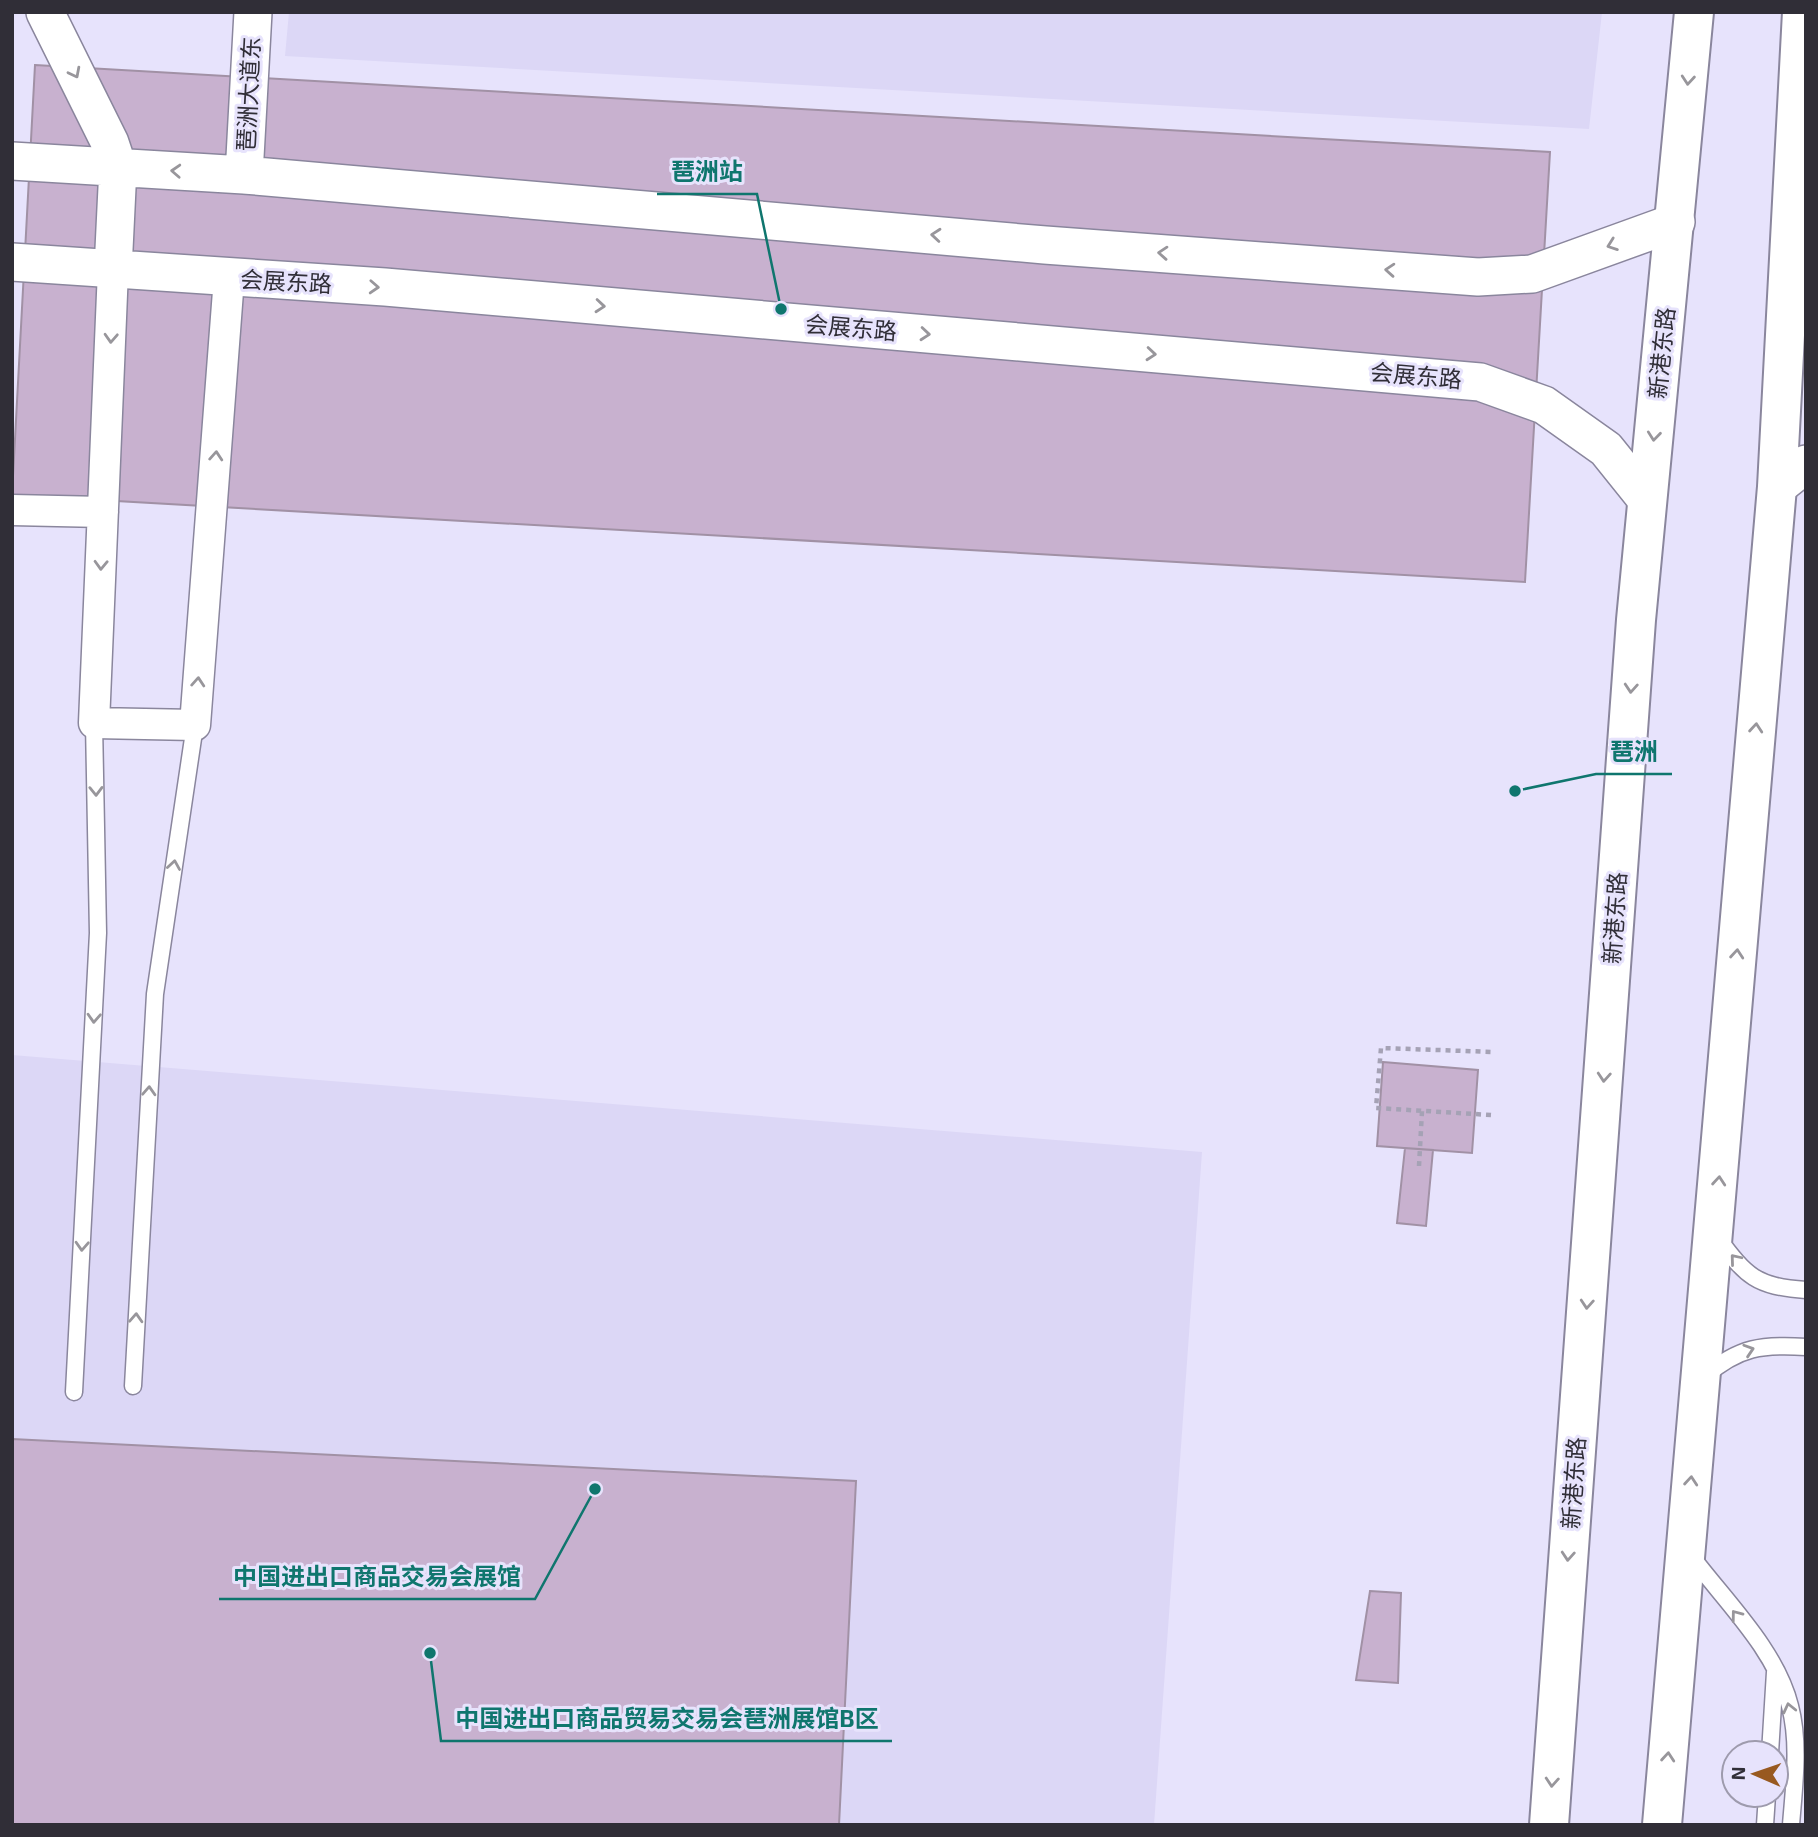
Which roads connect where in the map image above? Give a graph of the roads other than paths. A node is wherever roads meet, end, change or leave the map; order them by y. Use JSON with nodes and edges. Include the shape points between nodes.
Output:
{"nodes":[{"id":1,"x":45,"y":12,"type":"edge"},
{"id":2,"x":253,"y":12,"type":"edge"},
{"id":3,"x":1694,"y":12,"type":"edge"},
{"id":4,"x":1802,"y":12,"type":"edge"},
{"id":5,"x":12,"y":161,"type":"edge"},
{"id":6,"x":1801,"y":161,"type":"edge"},
{"id":7,"x":118,"y":167,"type":"junction"},
{"id":8,"x":244,"y":175,"type":"junction"},
{"id":9,"x":1676,"y":222,"type":"junction"},
{"id":10,"x":12,"y":262,"type":"edge"},
{"id":11,"x":113,"y":270,"type":"junction"},
{"id":12,"x":229,"y":278,"type":"junction"},
{"id":13,"x":1806,"y":464,"type":"edge"},
{"id":14,"x":1777,"y":487,"type":"junction"},
{"id":15,"x":1647,"y":500,"type":"junction"},
{"id":16,"x":12,"y":510,"type":"edge"},
{"id":17,"x":103,"y":512,"type":"junction"},
{"id":18,"x":94,"y":723,"type":"junction"},
{"id":19,"x":195,"y":725,"type":"junction"},
{"id":20,"x":1714,"y":1234,"type":"junction"},
{"id":21,"x":1806,"y":1290,"type":"edge"},
{"id":22,"x":1806,"y":1347,"type":"edge"},
{"id":23,"x":1700,"y":1380,"type":"junction"},
{"id":24,"x":133,"y":1386,"type":"dead end"},
{"id":25,"x":74,"y":1392,"type":"dead end"},
{"id":26,"x":1685,"y":1549,"type":"junction"},
{"id":27,"x":1775,"y":1671,"type":"junction"},
{"id":28,"x":1771,"y":1739,"type":"edge"},
{"id":29,"x":1549,"y":1825,"type":"edge"},
{"id":30,"x":1662,"y":1825,"type":"edge"},
{"id":31,"x":1791,"y":1825,"type":"edge"}],
"edges":[{"from":1,"to":7,"type":"street","one_way":true},
{"from":2,"to":8,"type":"street","name":"琶洲大道东"},
{"from":3,"to":9,"type":"main road","name":"新港东路","one_way":true},
{"from":4,"to":6,"type":"main road"},
{"from":5,"to":7,"type":"street"},
{"from":6,"to":14,"type":"main road"},
{"from":8,"to":7,"type":"street","one_way":true},
{"from":7,"to":11,"type":"street"},
{"from":9,"to":8,"type":"street","one_way":true,"via":[[1532,274],[1478,277]]},
{"from":9,"to":15,"type":"main road","name":"新港东路","one_way":true},
{"from":10,"to":11,"type":"street","name":"会展东路"},
{"from":11,"to":12,"type":"street","name":"会展东路"},
{"from":11,"to":17,"type":"street","one_way":true},
{"from":12,"to":15,"type":"street","name":"会展东路","one_way":true,"via":[[385,287],[1480,382],[1544,405],[1606,449]]},
{"from":19,"to":12,"type":"street","one_way":true},
{"from":13,"to":14,"type":"street"},
{"from":20,"to":14,"type":"main road","one_way":true},
{"from":15,"to":29,"type":"main road","name":"新港东路","one_way":true},
{"from":16,"to":17,"type":"street"},
{"from":17,"to":18,"type":"street","one_way":true},
{"from":18,"to":19,"type":"street"},
{"from":18,"to":25,"type":"lane","one_way":true,"via":[[98,933]]},
{"from":24,"to":19,"type":"lane","one_way":true,"via":[[155,994]]},
{"from":21,"to":20,"type":"lane","one_way":true,"via":[[1773,1287],[1754,1279]]},
{"from":20,"to":23,"type":"main road"},
{"from":23,"to":22,"type":"lane","one_way":true,"via":[[1741,1352],[1767,1344]]},
{"from":26,"to":23,"type":"main road","one_way":true},
{"from":27,"to":26,"type":"lane","one_way":true},
{"from":30,"to":26,"type":"main road","one_way":true},
{"from":27,"to":28,"type":"lane"},
{"from":31,"to":27,"type":"lane","one_way":true,"via":[[1794,1733],[1790,1706]]}]}
